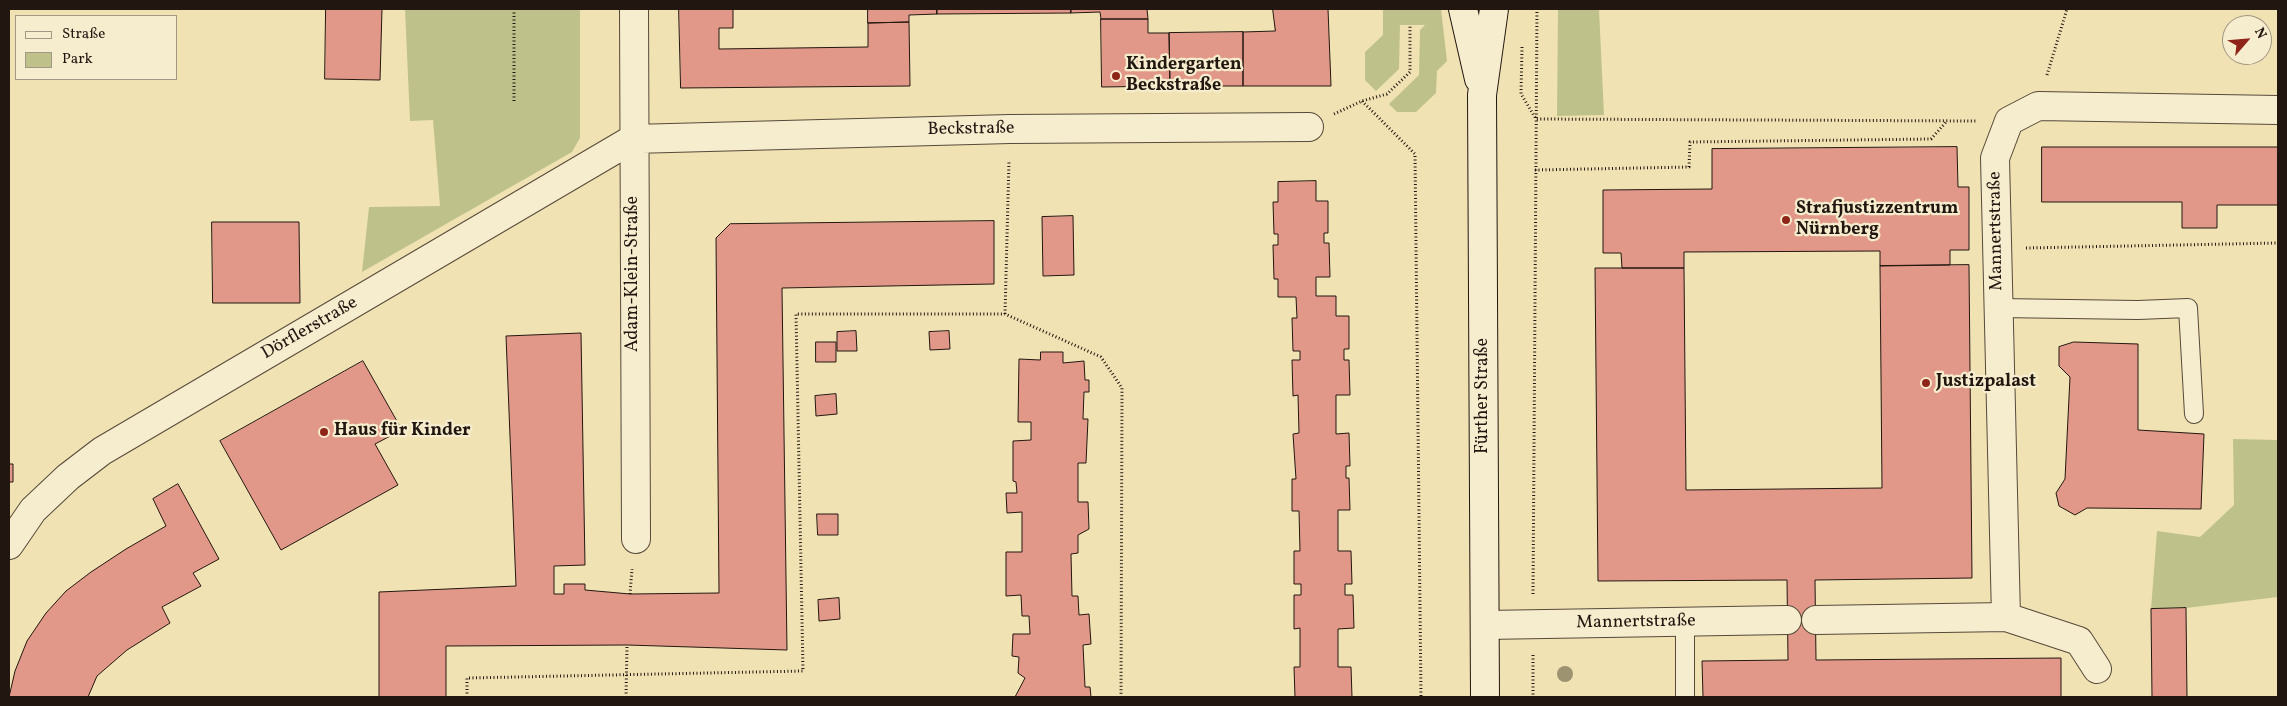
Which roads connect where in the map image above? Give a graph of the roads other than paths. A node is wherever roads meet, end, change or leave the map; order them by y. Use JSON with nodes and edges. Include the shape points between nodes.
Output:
{"nodes":[{"id":1,"x":634,"y":9,"type":"edge"},
{"id":2,"x":1463,"y":9,"type":"edge"},
{"id":3,"x":1494,"y":9,"type":"edge"},
{"id":4,"x":1482,"y":95,"type":"junction"},
{"id":5,"x":2278,"y":110,"type":"edge"},
{"id":6,"x":1309,"y":127,"type":"dead end"},
{"id":7,"x":633,"y":139,"type":"junction"},
{"id":8,"x":1999,"y":308,"type":"junction"},
{"id":9,"x":2194,"y":414,"type":"dead end"},
{"id":10,"x":636,"y":539,"type":"dead end"},
{"id":11,"x":9,"y":545,"type":"edge"},
{"id":12,"x":2006,"y":617,"type":"junction"},
{"id":13,"x":1787,"y":620,"type":"dead end"},
{"id":14,"x":1816,"y":620,"type":"dead end"},
{"id":15,"x":1685,"y":622,"type":"junction"},
{"id":16,"x":1485,"y":625,"type":"junction"},
{"id":17,"x":2097,"y":669,"type":"dead end"},
{"id":18,"x":1485,"y":697,"type":"edge"},
{"id":19,"x":1685,"y":697,"type":"edge"}],
"edges":[{"from":1,"to":7,"type":"street","name":"Adam-Klein-Straße"},
{"from":2,"to":4,"type":"street","name":"Fürther Straße"},
{"from":3,"to":4,"type":"street","name":"Fürther Straße"},
{"from":4,"to":16,"type":"street","name":"Fürther Straße"},
{"from":5,"to":8,"type":"street","name":"Mannertstraße","via":[[2038,106],[2009,121],[1996,158]]},
{"from":6,"to":7,"type":"street","name":"Beckstraße","via":[[1010,129]]},
{"from":7,"to":10,"type":"street","name":"Adam-Klein-Straße"},
{"from":7,"to":11,"type":"street","name":"Dörflerstraße","via":[[102,452],[68,477],[33,510]]},
{"from":8,"to":9,"type":"lane","via":[[2188,308]]},
{"from":8,"to":12,"type":"street","name":"Mannertstraße"},
{"from":12,"to":14,"type":"street"},
{"from":12,"to":17,"type":"street","via":[[2079,641]]},
{"from":13,"to":15,"type":"street","name":"Mannertstraße"},
{"from":15,"to":16,"type":"street","name":"Mannertstraße"},
{"from":15,"to":19,"type":"lane"},
{"from":16,"to":18,"type":"street","name":"Fürther Straße"}]}
